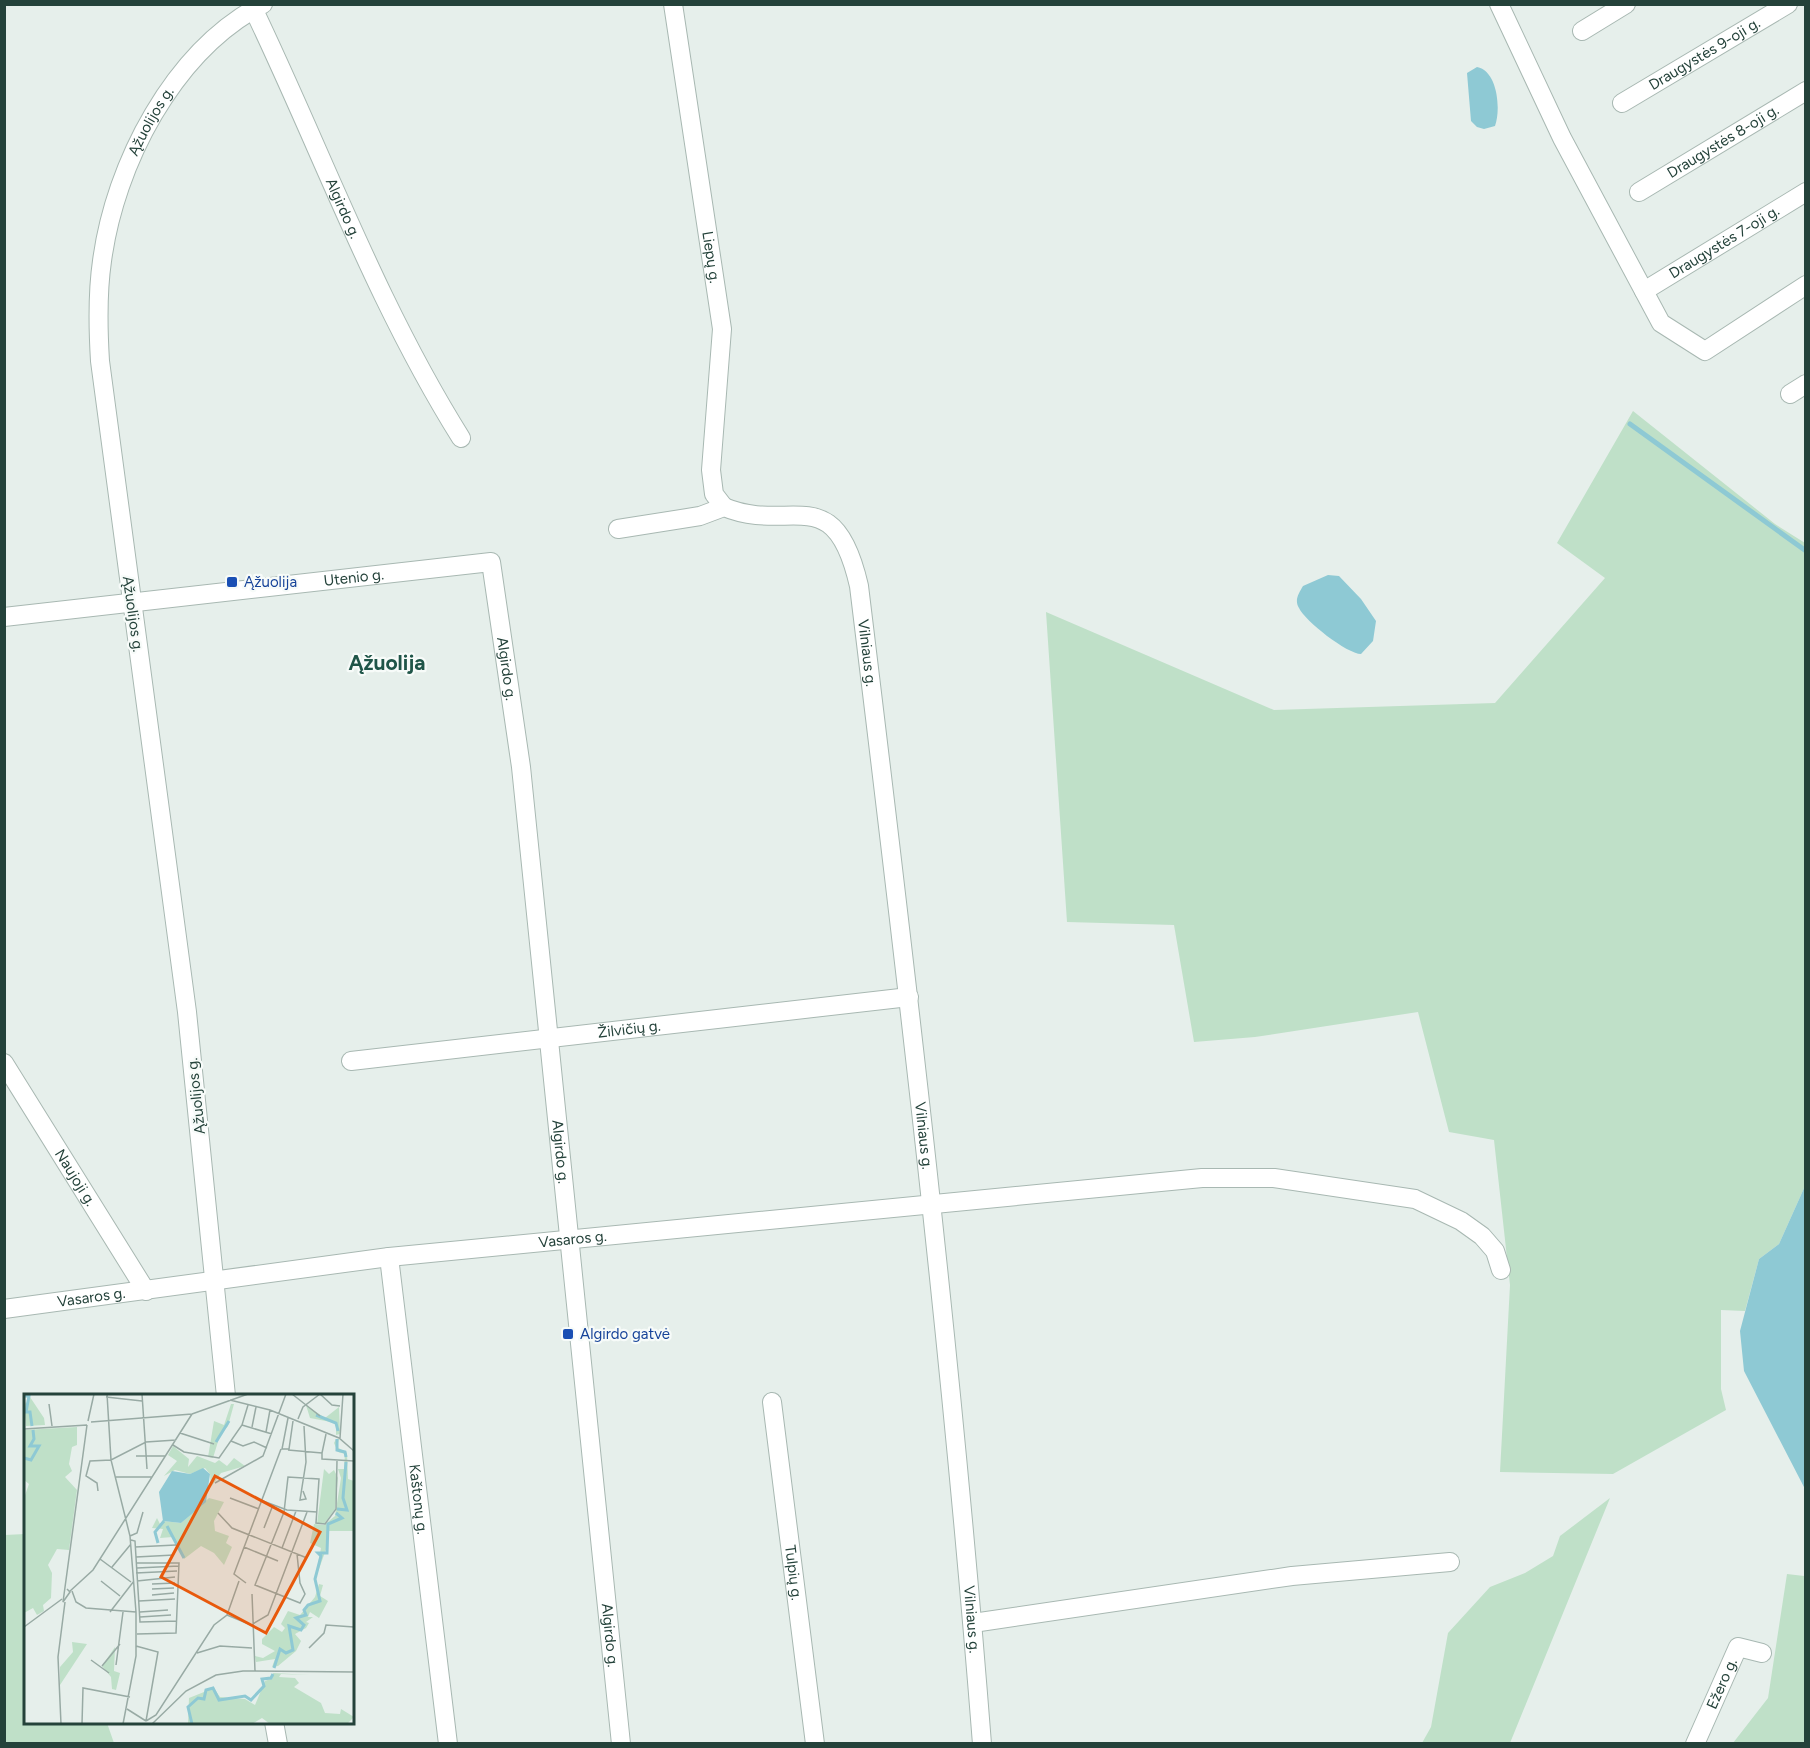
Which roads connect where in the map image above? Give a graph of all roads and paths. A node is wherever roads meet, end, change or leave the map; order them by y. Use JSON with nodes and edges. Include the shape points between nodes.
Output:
{"nodes":[{"id":1,"x":674,"y":4,"type":"edge"},
{"id":2,"x":1499,"y":4,"type":"edge"},
{"id":3,"x":1626,"y":4,"type":"edge"},
{"id":4,"x":1788,"y":4,"type":"edge"},
{"id":5,"x":256,"y":6,"type":"edge"},
{"id":6,"x":1582,"y":31,"type":"dead end"},
{"id":7,"x":1806,"y":91,"type":"edge"},
{"id":8,"x":1622,"y":103,"type":"dead end"},
{"id":9,"x":1639,"y":192,"type":"dead end"},
{"id":10,"x":1806,"y":192,"type":"edge"},
{"id":11,"x":1806,"y":285,"type":"edge"},
{"id":12,"x":1644,"y":291,"type":"junction"},
{"id":13,"x":461,"y":438,"type":"dead end"},
{"id":14,"x":724,"y":507,"type":"junction"},
{"id":15,"x":618,"y":529,"type":"dead end"},
{"id":16,"x":491,"y":562,"type":"joint"},
{"id":17,"x":132,"y":604,"type":"junction"},
{"id":18,"x":4,"y":617,"type":"edge"},
{"id":19,"x":909,"y":998,"type":"junction"},
{"id":20,"x":547,"y":1039,"type":"junction"},
{"id":21,"x":351,"y":1061,"type":"dead end"},
{"id":22,"x":4,"y":1063,"type":"edge"},
{"id":23,"x":930,"y":1204,"type":"junction"},
{"id":24,"x":569,"y":1237,"type":"junction"},
{"id":25,"x":389,"y":1257,"type":"junction"},
{"id":26,"x":1501,"y":1270,"type":"dead end"},
{"id":27,"x":215,"y":1279,"type":"junction"},
{"id":28,"x":146,"y":1291,"type":"junction"},
{"id":29,"x":4,"y":1309,"type":"edge"},
{"id":30,"x":226,"y":1394,"type":"edge"},
{"id":31,"x":772,"y":1402,"type":"dead end"},
{"id":32,"x":1450,"y":1562,"type":"dead end"},
{"id":33,"x":972,"y":1623,"type":"junction"},
{"id":34,"x":1762,"y":1653,"type":"dead end"},
{"id":35,"x":274,"y":1724,"type":"edge"},
{"id":36,"x":278,"y":1743,"type":"edge"},
{"id":37,"x":448,"y":1743,"type":"edge"},
{"id":38,"x":621,"y":1743,"type":"edge"},
{"id":39,"x":815,"y":1743,"type":"edge"},
{"id":40,"x":982,"y":1743,"type":"edge"},
{"id":41,"x":1695,"y":1743,"type":"edge"}],
"edges":[{"from":1,"to":14,"type":"street","name":"Liepų g.","via":[[722,329],[711,470],[714,494]]},
{"from":2,"to":12,"type":"street","via":[[1562,138]]},
{"from":3,"to":6,"type":"street"},
{"from":4,"to":8,"type":"street","name":"Draugystės 9-oji g."},
{"from":5,"to":13,"type":"street","name":"Algirdo g.","via":[[386,302]]},
{"from":5,"to":17,"type":"street","name":"Ąžuolijos g.","via":[[184,68],[144,127],[129,162],[102,259],[97,319],[100,361]]},
{"from":7,"to":9,"type":"street","name":"Draugystės 8-oji g."},
{"from":10,"to":12,"type":"street","name":"Draugystės 7-oji g."},
{"from":11,"to":12,"type":"street","via":[[1705,351],[1661,323]]},
{"from":14,"to":15,"type":"street","via":[[700,516]]},
{"from":14,"to":19,"type":"street","name":"Vilniaus g.","via":[[737,513],[814,516],[839,535],[855,566]]},
{"from":16,"to":17,"type":"street","name":"Utenio g."},
{"from":16,"to":20,"type":"street","name":"Algirdo g.","via":[[521,767]]},
{"from":17,"to":18,"type":"street","name":"Utenio g."},
{"from":17,"to":27,"type":"street","name":"Ąžuolijos g.","via":[[188,1012]]},
{"from":19,"to":20,"type":"street","name":"Žilvičių g."},
{"from":19,"to":23,"type":"street","name":"Vilniaus g."},
{"from":20,"to":21,"type":"street","name":"Žilvičių g."},
{"from":20,"to":24,"type":"street","name":"Algirdo g."},
{"from":22,"to":28,"type":"street","name":"Naujoji g."},
{"from":23,"to":24,"type":"street","name":"Vasaros g."},
{"from":23,"to":26,"type":"street","name":"Vasaros g.","via":[[1202,1178],[1274,1178],[1414,1200],[1437,1208],[1482,1236],[1495,1251]]},
{"from":23,"to":33,"type":"street","name":"Vilniaus g."},
{"from":24,"to":25,"type":"street","name":"Vasaros g."},
{"from":24,"to":38,"type":"street","name":"Algirdo g."},
{"from":25,"to":27,"type":"street","name":"Vasaros g."},
{"from":25,"to":37,"type":"street","name":"Kaštonų g."},
{"from":27,"to":28,"type":"street","name":"Vasaros g."},
{"from":27,"to":30,"type":"street"},
{"from":28,"to":29,"type":"street","name":"Vasaros g."},
{"from":31,"to":39,"type":"street","name":"Tulpių g."},
{"from":32,"to":33,"type":"street","via":[[1292,1576]]},
{"from":33,"to":40,"type":"street","name":"Vilniaus g."},
{"from":34,"to":41,"type":"street","name":"Ežero g.","via":[[1738,1647]]},
{"from":35,"to":36,"type":"street"}]}
